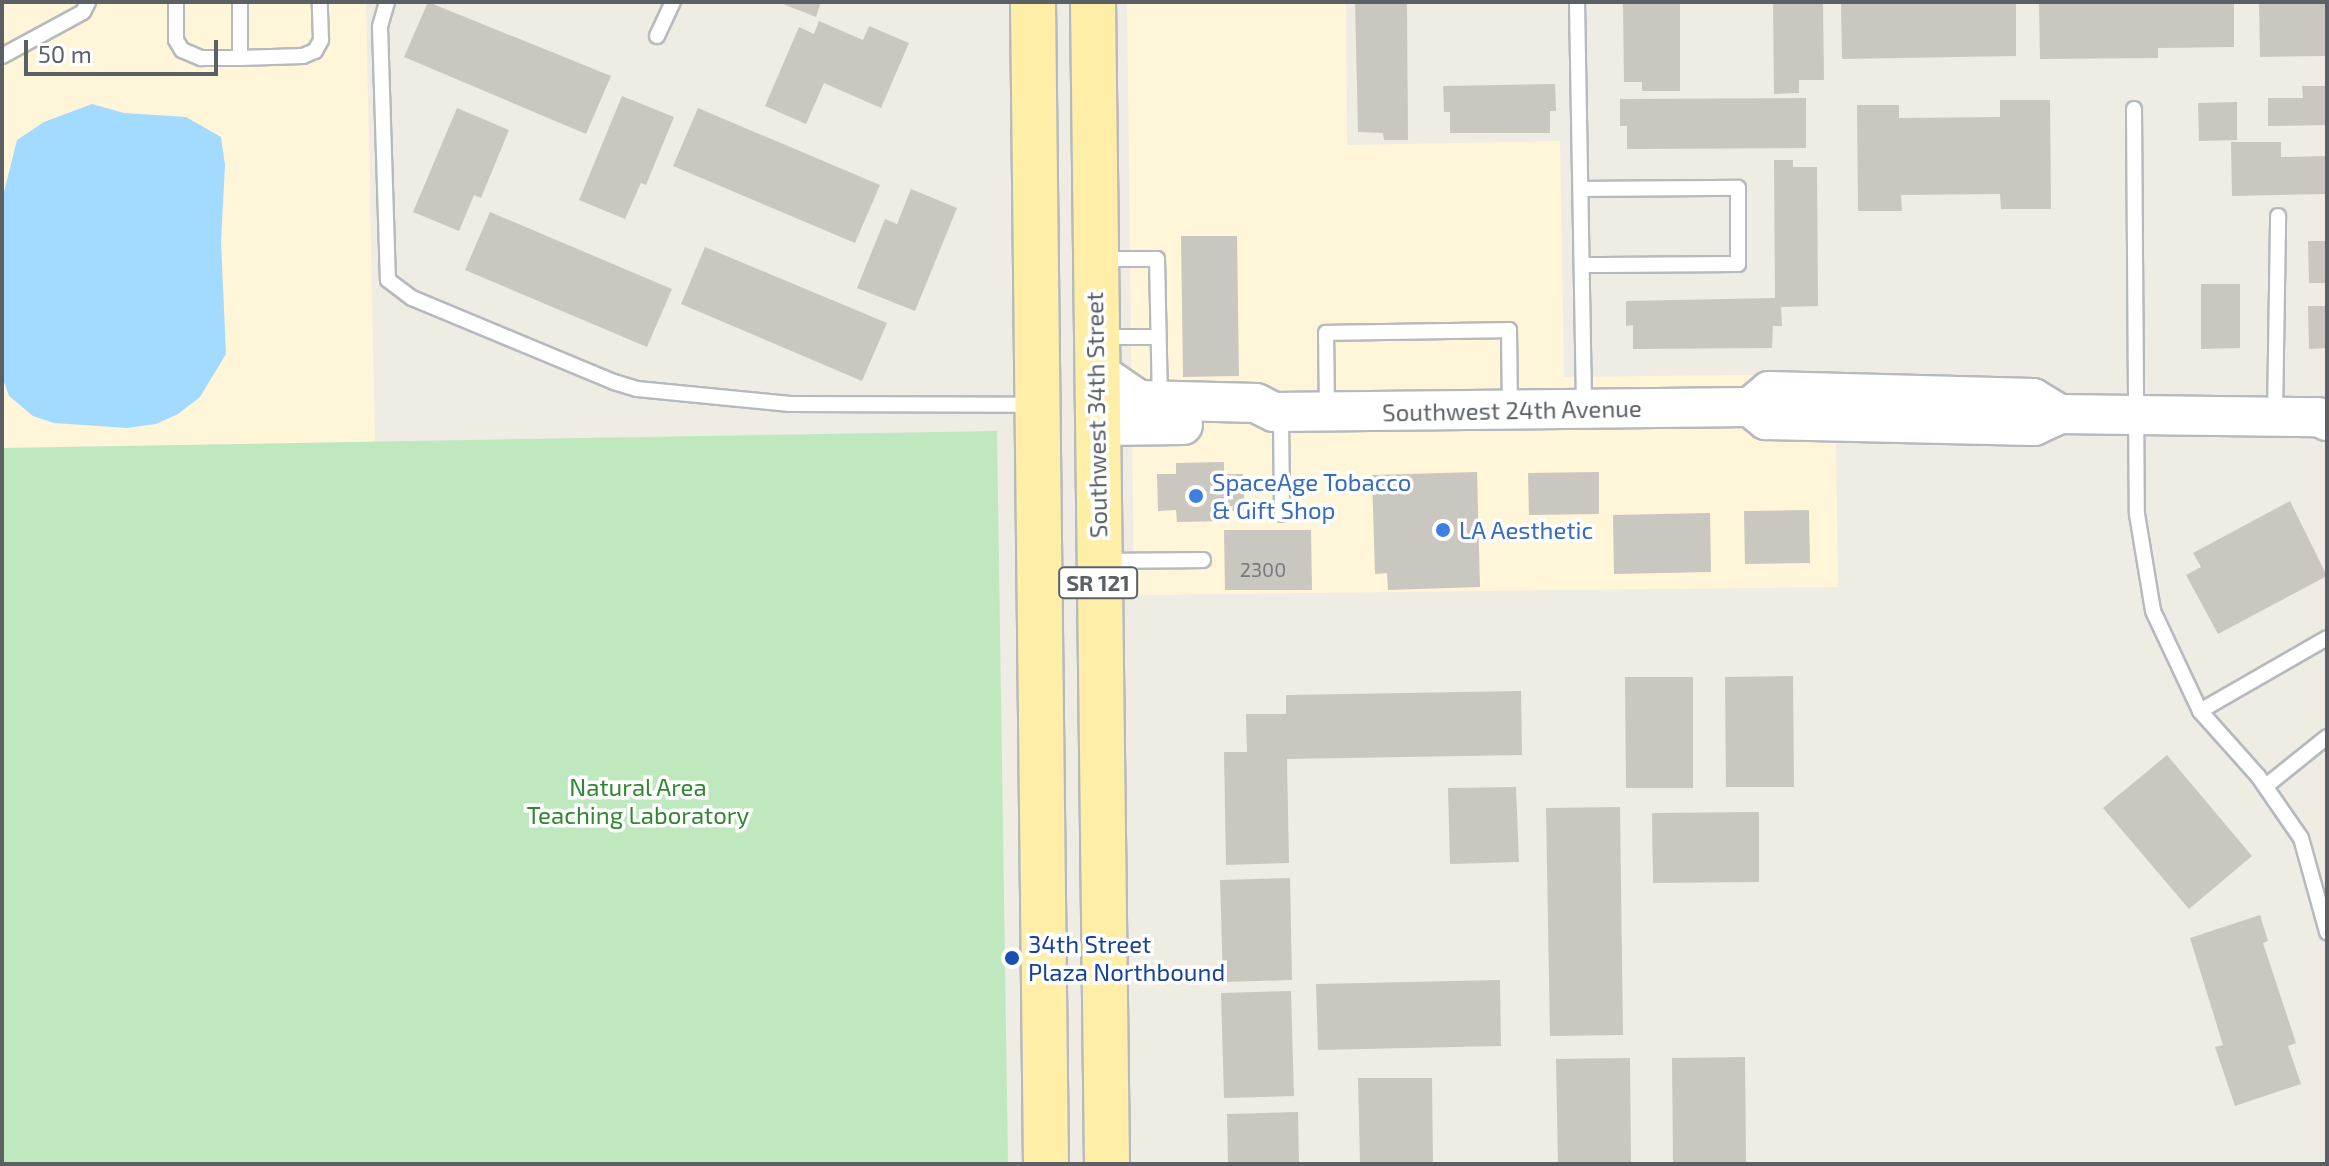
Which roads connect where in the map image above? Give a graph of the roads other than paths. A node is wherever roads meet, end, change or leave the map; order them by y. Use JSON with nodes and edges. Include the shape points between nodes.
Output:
{"nodes":[{"id":1,"x":88,"y":2,"type":"edge"},
{"id":2,"x":176,"y":2,"type":"edge"},
{"id":3,"x":240,"y":2,"type":"edge"},
{"id":4,"x":320,"y":2,"type":"edge"},
{"id":5,"x":387,"y":2,"type":"edge"},
{"id":6,"x":673,"y":2,"type":"edge"},
{"id":7,"x":1033,"y":2,"type":"edge"},
{"id":8,"x":1093,"y":2,"type":"edge"},
{"id":9,"x":1577,"y":2,"type":"edge"},
{"id":10,"x":657,"y":36,"type":"dead end"},
{"id":11,"x":2,"y":56,"type":"edge"},
{"id":12,"x":240,"y":58,"type":"junction"},
{"id":13,"x":2134,"y":109,"type":"dead end"},
{"id":14,"x":1034,"y":129,"type":"junction"},
{"id":15,"x":1582,"y":189,"type":"junction"},
{"id":16,"x":2278,"y":216,"type":"dead end"},
{"id":17,"x":1095,"y":259,"type":"junction"},
{"id":18,"x":1583,"y":265,"type":"junction"},
{"id":19,"x":1158,"y":337,"type":"junction"},
{"id":20,"x":1095,"y":354,"type":"junction"},
{"id":21,"x":1160,"y":403,"type":"junction"},
{"id":22,"x":1037,"y":405,"type":"junction"},
{"id":23,"x":1584,"y":409,"type":"junction"},
{"id":24,"x":1510,"y":410,"type":"junction"},
{"id":25,"x":1278,"y":412,"type":"junction"},
{"id":26,"x":1327,"y":412,"type":"junction"},
{"id":27,"x":2137,"y":414,"type":"junction"},
{"id":28,"x":2275,"y":417,"type":"junction"},
{"id":29,"x":2324,"y":417,"type":"edge"},
{"id":30,"x":1096,"y":426,"type":"junction"},
{"id":31,"x":1282,"y":514,"type":"dead end"},
{"id":32,"x":1203,"y":560,"type":"dead end"},
{"id":33,"x":1098,"y":561,"type":"junction"},
{"id":34,"x":2327,"y":638,"type":"edge"},
{"id":35,"x":2200,"y":711,"type":"junction"},
{"id":36,"x":1100,"y":726,"type":"junction"},
{"id":37,"x":2327,"y":737,"type":"edge"},
{"id":38,"x":2266,"y":786,"type":"junction"},
{"id":39,"x":2327,"y":932,"type":"edge"},
{"id":40,"x":1046,"y":1164,"type":"edge"},
{"id":41,"x":1107,"y":1164,"type":"edge"}],
"edges":[{"from":1,"to":11,"type":"lane","via":[[83,12]]},
{"from":2,"to":12,"type":"lane","via":[[176,40],[182,50],[201,58]]},
{"from":3,"to":12,"type":"lane"},
{"from":4,"to":12,"type":"lane","via":[[321,40],[315,51]]},
{"from":5,"to":22,"type":"lane","via":[[380,27],[388,280],[412,298],[637,389],[790,404]]},
{"from":6,"to":10,"type":"lane"},
{"from":7,"to":14,"type":"main road","number":"SR 121"},
{"from":8,"to":17,"type":"main road","name":"Southwest 34th Street","number":"SR 121"},
{"from":9,"to":15,"type":"lane"},
{"from":13,"to":27,"type":"lane"},
{"from":14,"to":22,"type":"main road","number":"SR 121"},
{"from":14,"to":30,"type":"main road","via":[[1062,204],[1068,385]]},
{"from":15,"to":18,"type":"lane"},
{"from":15,"to":18,"type":"lane","via":[[1738,188],[1738,264]]},
{"from":16,"to":28,"type":"lane"},
{"from":17,"to":19,"type":"lane","via":[[1157,259]]},
{"from":17,"to":20,"type":"main road","name":"Southwest 34th Street","number":"SR 121"},
{"from":18,"to":23,"type":"lane"},
{"from":19,"to":20,"type":"lane"},
{"from":19,"to":21,"type":"lane"},
{"from":20,"to":21,"type":"street","name":"Southwest 24th Avenue","via":[[1139,400]]},
{"from":20,"to":30,"type":"main road","name":"Southwest 34th Street","number":"SR 121"},
{"from":21,"to":25,"type":"street","name":"Southwest 24th Avenue","via":[[1256,403]]},
{"from":22,"to":36,"type":"main road","via":[[1062,446],[1067,480],[1074,683]]},
{"from":22,"to":40,"type":"main road","number":"SR 121"},
{"from":23,"to":24,"type":"street","name":"Southwest 24th Avenue"},
{"from":23,"to":27,"type":"street","name":"Southwest 24th Avenue","via":[[1750,407],[1769,391],[2033,398],[2060,414]]},
{"from":24,"to":26,"type":"street","name":"Southwest 24th Avenue"},
{"from":24,"to":26,"type":"lane","via":[[1509,330],[1326,333]]},
{"from":25,"to":26,"type":"street","name":"Southwest 24th Avenue"},
{"from":25,"to":30,"type":"street","name":"Southwest 24th Avenue","via":[[1257,424]]},
{"from":25,"to":31,"type":"lane"},
{"from":27,"to":28,"type":"street","name":"Southwest 24th Avenue"},
{"from":27,"to":35,"type":"lane","via":[[2137,514],[2153,611]]},
{"from":28,"to":29,"type":"street","name":"Southwest 24th Avenue"},
{"from":30,"to":33,"type":"main road","name":"Southwest 34th Street","number":"SR 121"},
{"from":32,"to":33,"type":"lane"},
{"from":33,"to":36,"type":"main road","name":"Southwest 34th Street","number":"SR 121"},
{"from":34,"to":35,"type":"lane"},
{"from":35,"to":38,"type":"lane"},
{"from":36,"to":41,"type":"main road","name":"Southwest 34th Street","number":"SR 121"},
{"from":37,"to":38,"type":"lane"},
{"from":38,"to":39,"type":"lane","via":[[2301,838]]}]}
